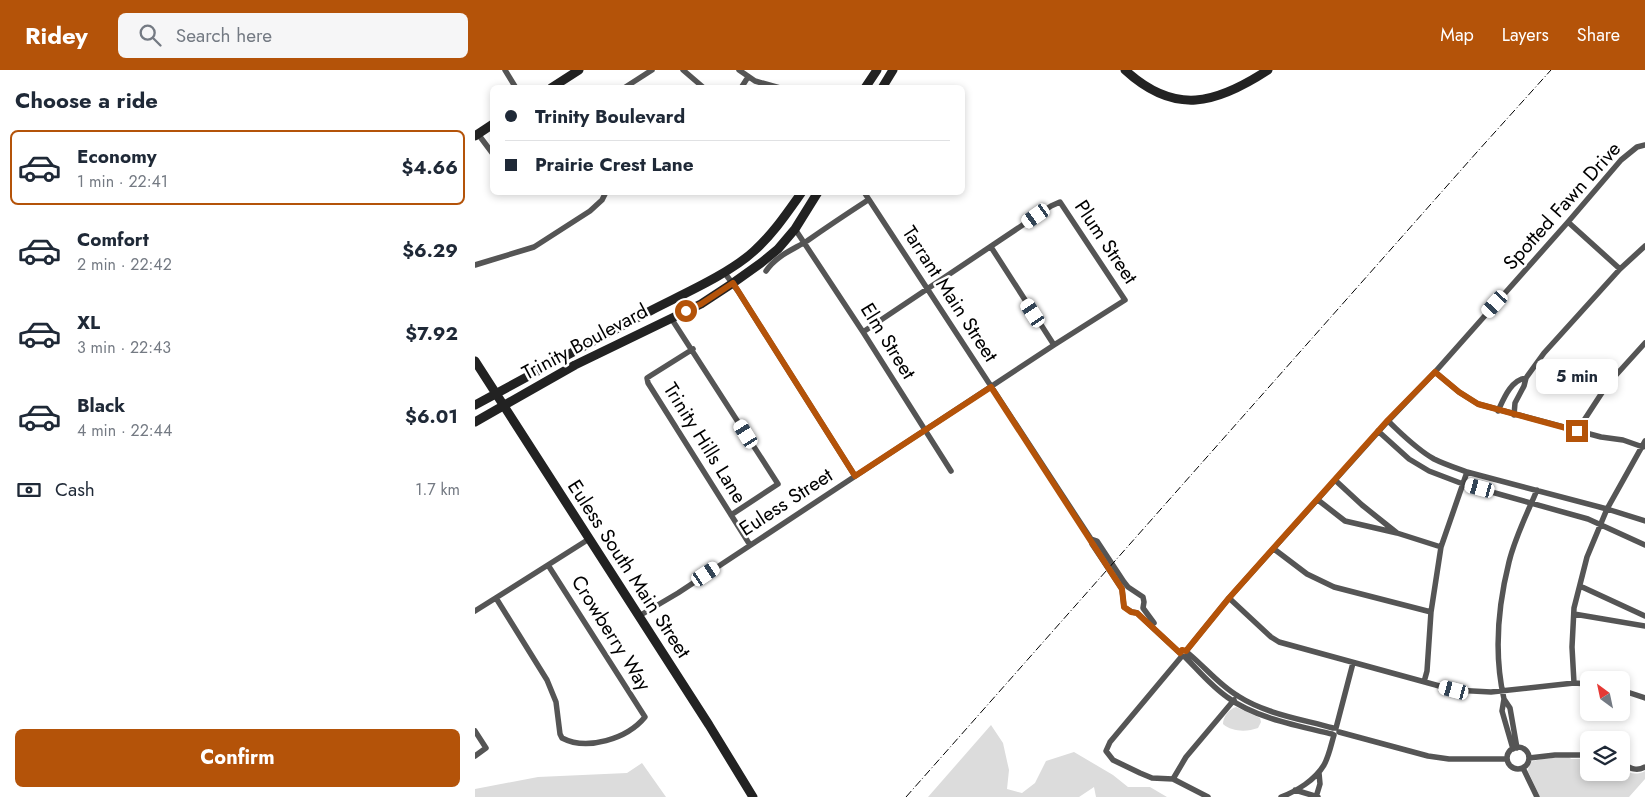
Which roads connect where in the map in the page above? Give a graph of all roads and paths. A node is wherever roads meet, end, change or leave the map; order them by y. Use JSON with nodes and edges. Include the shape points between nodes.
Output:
{"nodes":[{"id":1,"x":505,"y":70,"type":"edge"},
{"id":2,"x":578,"y":70,"type":"edge"},
{"id":3,"x":652,"y":70,"type":"edge"},
{"id":4,"x":683,"y":70,"type":"edge"},
{"id":5,"x":739,"y":70,"type":"edge"},
{"id":6,"x":877,"y":70,"type":"edge"},
{"id":7,"x":893,"y":70,"type":"edge"},
{"id":8,"x":1125,"y":70,"type":"edge"},
{"id":9,"x":1268,"y":70,"type":"edge"},
{"id":10,"x":748,"y":77,"type":"junction"},
{"id":11,"x":514,"y":85,"type":"edge"},
{"id":12,"x":556,"y":85,"type":"edge"},
{"id":13,"x":629,"y":85,"type":"edge"},
{"id":14,"x":700,"y":85,"type":"edge"},
{"id":15,"x":743,"y":85,"type":"edge"},
{"id":16,"x":769,"y":85,"type":"edge"},
{"id":17,"x":867,"y":85,"type":"edge"},
{"id":18,"x":884,"y":85,"type":"edge"},
{"id":19,"x":490,"y":126,"type":"edge"},
{"id":20,"x":477,"y":135,"type":"edge"},
{"id":21,"x":1645,"y":144,"type":"edge"},
{"id":22,"x":490,"y":150,"type":"edge"},
{"id":23,"x":604,"y":195,"type":"edge"},
{"id":24,"x":799,"y":195,"type":"edge"},
{"id":25,"x":816,"y":195,"type":"edge"},
{"id":26,"x":865,"y":195,"type":"edge"},
{"id":27,"x":868,"y":200,"type":"junction"},
{"id":28,"x":1568,"y":222,"type":"junction"},
{"id":29,"x":795,"y":229,"type":"junction"},
{"id":30,"x":805,"y":242,"type":"junction"},
{"id":31,"x":1645,"y":246,"type":"edge"},
{"id":32,"x":991,"y":247,"type":"junction"},
{"id":33,"x":475,"y":265,"type":"edge"},
{"id":34,"x":1620,"y":268,"type":"junction"},
{"id":35,"x":766,"y":271,"type":"dead end"},
{"id":36,"x":724,"y":272,"type":"junction"},
{"id":37,"x":733,"y":283,"type":"junction"},
{"id":38,"x":927,"y":289,"type":"junction"},
{"id":39,"x":1125,"y":300,"type":"joint"},
{"id":40,"x":671,"y":318,"type":"junction"},
{"id":41,"x":863,"y":332,"type":"junction"},
{"id":42,"x":1645,"y":343,"type":"edge"},
{"id":43,"x":1054,"y":345,"type":"junction"},
{"id":44,"x":693,"y":349,"type":"junction"},
{"id":45,"x":475,"y":361,"type":"edge"},
{"id":46,"x":1435,"y":372,"type":"junction"},
{"id":47,"x":1526,"y":378,"type":"junction"},
{"id":48,"x":991,"y":387,"type":"junction"},
{"id":49,"x":496,"y":394,"type":"junction"},
{"id":50,"x":475,"y":405,"type":"edge"},
{"id":51,"x":503,"y":406,"type":"junction"},
{"id":52,"x":1498,"y":411,"type":"junction"},
{"id":53,"x":1514,"y":415,"type":"junction"},
{"id":54,"x":1388,"y":420,"type":"junction"},
{"id":55,"x":475,"y":422,"type":"edge"},
{"id":56,"x":925,"y":431,"type":"junction"},
{"id":57,"x":1577,"y":431,"type":"junction"},
{"id":58,"x":1378,"y":432,"type":"junction"},
{"id":59,"x":1644,"y":445,"type":"edge"},
{"id":60,"x":951,"y":471,"type":"dead end"},
{"id":61,"x":1467,"y":472,"type":"junction"},
{"id":62,"x":855,"y":476,"type":"junction"},
{"id":63,"x":1335,"y":480,"type":"junction"},
{"id":64,"x":1463,"y":484,"type":"junction"},
{"id":65,"x":1537,"y":490,"type":"junction"},
{"id":66,"x":1318,"y":500,"type":"junction"},
{"id":67,"x":1532,"y":503,"type":"junction"},
{"id":68,"x":1607,"y":509,"type":"junction"},
{"id":69,"x":731,"y":515,"type":"junction"},
{"id":70,"x":1645,"y":522,"type":"edge"},
{"id":71,"x":1600,"y":524,"type":"junction"},
{"id":72,"x":1397,"y":533,"type":"junction"},
{"id":73,"x":589,"y":539,"type":"junction"},
{"id":74,"x":750,"y":545,"type":"junction"},
{"id":75,"x":1645,"y":545,"type":"edge"},
{"id":76,"x":1441,"y":547,"type":"junction"},
{"id":77,"x":1274,"y":549,"type":"junction"},
{"id":78,"x":548,"y":565,"type":"junction"},
{"id":79,"x":1110,"y":566,"type":"junction"},
{"id":80,"x":1580,"y":586,"type":"junction"},
{"id":81,"x":496,"y":598,"type":"junction"},
{"id":82,"x":1229,"y":598,"type":"junction"},
{"id":83,"x":1143,"y":608,"type":"junction"},
{"id":84,"x":475,"y":611,"type":"edge"},
{"id":85,"x":1431,"y":612,"type":"junction"},
{"id":86,"x":1137,"y":613,"type":"junction"},
{"id":87,"x":1574,"y":614,"type":"junction"},
{"id":88,"x":639,"y":616,"type":"junction"},
{"id":89,"x":1645,"y":616,"type":"edge"},
{"id":90,"x":1645,"y":626,"type":"edge"},
{"id":91,"x":1184,"y":653,"type":"junction"},
{"id":92,"x":1353,"y":663,"type":"junction"},
{"id":93,"x":1424,"y":682,"type":"junction"},
{"id":94,"x":1574,"y":683,"type":"junction"},
{"id":95,"x":1580,"y":683,"type":"edge"},
{"id":96,"x":1502,"y":690,"type":"junction"},
{"id":97,"x":1630,"y":693,"type":"edge"},
{"id":98,"x":1237,"y":696,"type":"junction"},
{"id":99,"x":1645,"y":698,"type":"edge"},
{"id":100,"x":1233,"y":701,"type":"junction"},
{"id":101,"x":475,"y":731,"type":"edge"},
{"id":102,"x":1335,"y":732,"type":"junction"},
{"id":103,"x":1515,"y":748,"type":"junction"},
{"id":104,"x":1580,"y":755,"type":"edge"},
{"id":105,"x":475,"y":756,"type":"edge"},
{"id":106,"x":1529,"y":758,"type":"junction"},
{"id":107,"x":1507,"y":759,"type":"junction"},
{"id":108,"x":1523,"y":768,"type":"junction"},
{"id":109,"x":1319,"y":773,"type":"junction"},
{"id":110,"x":1173,"y":779,"type":"junction"},
{"id":111,"x":1295,"y":790,"type":"junction"},
{"id":112,"x":753,"y":797,"type":"edge"},
{"id":113,"x":1208,"y":797,"type":"edge"},
{"id":114,"x":1281,"y":797,"type":"edge"},
{"id":115,"x":1317,"y":797,"type":"edge"},
{"id":116,"x":1537,"y":797,"type":"edge"}],
"edges":[{"from":1,"to":11,"type":"street"},
{"from":2,"to":12,"type":"main road"},
{"from":3,"to":13,"type":"street"},
{"from":4,"to":14,"type":"street"},
{"from":5,"to":10,"type":"street"},
{"from":6,"to":17,"type":"main road"},
{"from":7,"to":18,"type":"main road"},
{"from":8,"to":9,"type":"main road","via":[[1158,93],[1185,100],[1224,95]]},
{"from":10,"to":15,"type":"street"},
{"from":10,"to":16,"type":"street"},
{"from":19,"to":20,"type":"main road"},
{"from":20,"to":22,"type":"street"},
{"from":21,"to":28,"type":"street","name":"Spotted Fawn Drive","via":[[1621,160]]},
{"from":23,"to":33,"type":"street","via":[[590,211],[534,247]]},
{"from":24,"to":36,"type":"main road","name":"Trinity Boulevard","via":[[771,234],[753,252]]},
{"from":25,"to":29,"type":"main road","name":"Trinity Boulevard"},
{"from":26,"to":27,"type":"street","name":"Tarrant Main Street"},
{"from":27,"to":30,"type":"street"},
{"from":27,"to":38,"type":"street","name":"Tarrant Main Street"},
{"from":28,"to":34,"type":"street"},
{"from":28,"to":46,"type":"street","name":"Spotted Fawn Drive"},
{"from":29,"to":30,"type":"street","name":"Elm Street"},
{"from":29,"to":37,"type":"main road","name":"Trinity Boulevard","via":[[778,249]]},
{"from":30,"to":35,"type":"street","via":[[775,260]]},
{"from":30,"to":41,"type":"street","name":"Elm Street"},
{"from":31,"to":34,"type":"street"},
{"from":32,"to":38,"type":"street"},
{"from":32,"to":39,"type":"street","name":"Plum Street","via":[[1060,202]]},
{"from":32,"to":43,"type":"street"},
{"from":34,"to":47,"type":"street","via":[[1544,353]]},
{"from":36,"to":37,"type":"street"},
{"from":36,"to":49,"type":"main road","name":"Trinity Boulevard"},
{"from":37,"to":40,"type":"main road","name":"Trinity Boulevard","via":[[701,304]]},
{"from":37,"to":62,"type":"street"},
{"from":38,"to":41,"type":"street"},
{"from":38,"to":48,"type":"street","name":"Tarrant Main Street"},
{"from":39,"to":43,"type":"street","name":"Euless Street"},
{"from":40,"to":44,"type":"street"},
{"from":40,"to":51,"type":"main road","name":"Trinity Boulevard","via":[[575,365]]},
{"from":41,"to":56,"type":"street","name":"Elm Street"},
{"from":42,"to":57,"type":"street","via":[[1607,385]]},
{"from":43,"to":48,"type":"street","name":"Euless Street"},
{"from":44,"to":69,"type":"street","name":"Trinity Hills Lane","via":[[647,378],[648,383]]},
{"from":44,"to":69,"type":"street","via":[[778,484]]},
{"from":45,"to":49,"type":"main road","name":"Euless South Main Street"},
{"from":46,"to":52,"type":"street","via":[[1465,396]]},
{"from":46,"to":54,"type":"street","name":"Spotted Fawn Drive"},
{"from":47,"to":52,"type":"street","via":[[1520,378],[1512,386]]},
{"from":47,"to":53,"type":"street","via":[[1515,402]]},
{"from":48,"to":56,"type":"street","name":"Euless Street"},
{"from":48,"to":79,"type":"street","name":"Tarrant Main Street","via":[[1091,539],[1097,541]]},
{"from":49,"to":50,"type":"main road","name":"Trinity Boulevard"},
{"from":49,"to":51,"type":"main road","name":"Euless South Main Street"},
{"from":51,"to":55,"type":"main road","name":"Trinity Boulevard"},
{"from":51,"to":73,"type":"main road","name":"Euless South Main Street"},
{"from":52,"to":53,"type":"street"},
{"from":53,"to":57,"type":"street"},
{"from":54,"to":58,"type":"street","name":"Spotted Fawn Drive"},
{"from":54,"to":61,"type":"street","via":[[1419,449]]},
{"from":56,"to":60,"type":"street","name":"Elm Street"},
{"from":56,"to":62,"type":"street","name":"Euless Street"},
{"from":57,"to":59,"type":"street"},
{"from":58,"to":63,"type":"street","name":"Spotted Fawn Drive"},
{"from":58,"to":64,"type":"street","via":[[1419,466]]},
{"from":59,"to":68,"type":"street"},
{"from":61,"to":64,"type":"street"},
{"from":61,"to":65,"type":"street"},
{"from":62,"to":74,"type":"street","name":"Euless Street"},
{"from":63,"to":66,"type":"street","name":"Spotted Fawn Drive"},
{"from":63,"to":72,"type":"street"},
{"from":64,"to":67,"type":"street"},
{"from":64,"to":76,"type":"street"},
{"from":65,"to":67,"type":"street"},
{"from":65,"to":68,"type":"street"},
{"from":66,"to":72,"type":"street","via":[[1345,521]]},
{"from":66,"to":77,"type":"street","name":"Spotted Fawn Drive"},
{"from":67,"to":71,"type":"street"},
{"from":67,"to":96,"type":"street","via":[[1509,561],[1502,596],[1499,668]]},
{"from":68,"to":70,"type":"street"},
{"from":68,"to":71,"type":"street"},
{"from":69,"to":74,"type":"street","name":"Trinity Hills Lane"},
{"from":71,"to":75,"type":"street"},
{"from":71,"to":80,"type":"street"},
{"from":72,"to":76,"type":"street"},
{"from":73,"to":78,"type":"street"},
{"from":73,"to":88,"type":"main road","name":"Euless South Main Street"},
{"from":74,"to":88,"type":"street","name":"Euless Street"},
{"from":76,"to":85,"type":"street"},
{"from":77,"to":82,"type":"street","name":"Spotted Fawn Drive"},
{"from":77,"to":85,"type":"street","via":[[1307,574],[1335,587]]},
{"from":78,"to":81,"type":"street"},
{"from":78,"to":81,"type":"street","name":"Crowberry Way","via":[[645,717],[632,728],[601,742],[562,738],[556,702],[547,680]]},
{"from":79,"to":83,"type":"street","via":[[1127,586],[1143,597]]},
{"from":79,"to":86,"type":"street","via":[[1122,589],[1124,607]]},
{"from":80,"to":87,"type":"street"},
{"from":80,"to":89,"type":"street"},
{"from":81,"to":84,"type":"street"},
{"from":82,"to":91,"type":"street","name":"Spotted Fawn Drive"},
{"from":82,"to":92,"type":"street","via":[[1279,642]]},
{"from":83,"to":86,"type":"street"},
{"from":83,"to":91,"type":"street"},
{"from":85,"to":93,"type":"street"},
{"from":86,"to":91,"type":"street"},
{"from":87,"to":90,"type":"street"},
{"from":87,"to":94,"type":"street"},
{"from":88,"to":112,"type":"main road","name":"Euless South Main Street"},
{"from":91,"to":98,"type":"street"},
{"from":91,"to":100,"type":"street","via":[[1220,692]]},
{"from":91,"to":110,"type":"street","name":"Spotted Fawn Drive","via":[[1106,748],[1113,760],[1152,778]]},
{"from":92,"to":93,"type":"street"},
{"from":92,"to":102,"type":"street"},
{"from":93,"to":96,"type":"street","via":[[1454,690]]},
{"from":94,"to":95,"type":"street"},
{"from":94,"to":96,"type":"street"},
{"from":96,"to":103,"type":"street","via":[[1511,708]]},
{"from":97,"to":99,"type":"street"},
{"from":98,"to":100,"type":"street"},
{"from":98,"to":102,"type":"street","via":[[1273,712]]},
{"from":100,"to":102,"type":"street","via":[[1260,714]]},
{"from":100,"to":110,"type":"street"},
{"from":101,"to":105,"type":"street","via":[[486,748]]},
{"from":102,"to":107,"type":"street","via":[[1428,756]]},
{"from":102,"to":109,"type":"street"},
{"from":103,"to":106,"type":"street","via":[[1524,749]]},
{"from":103,"to":107,"type":"street"},
{"from":104,"to":106,"type":"street"},
{"from":106,"to":108,"type":"street"},
{"from":107,"to":108,"type":"street","via":[[1512,767]]},
{"from":108,"to":116,"type":"street"},
{"from":109,"to":111,"type":"street"},
{"from":109,"to":115,"type":"street"},
{"from":110,"to":113,"type":"street"},
{"from":111,"to":114,"type":"street"},
{"from":111,"to":115,"type":"street"}]}
